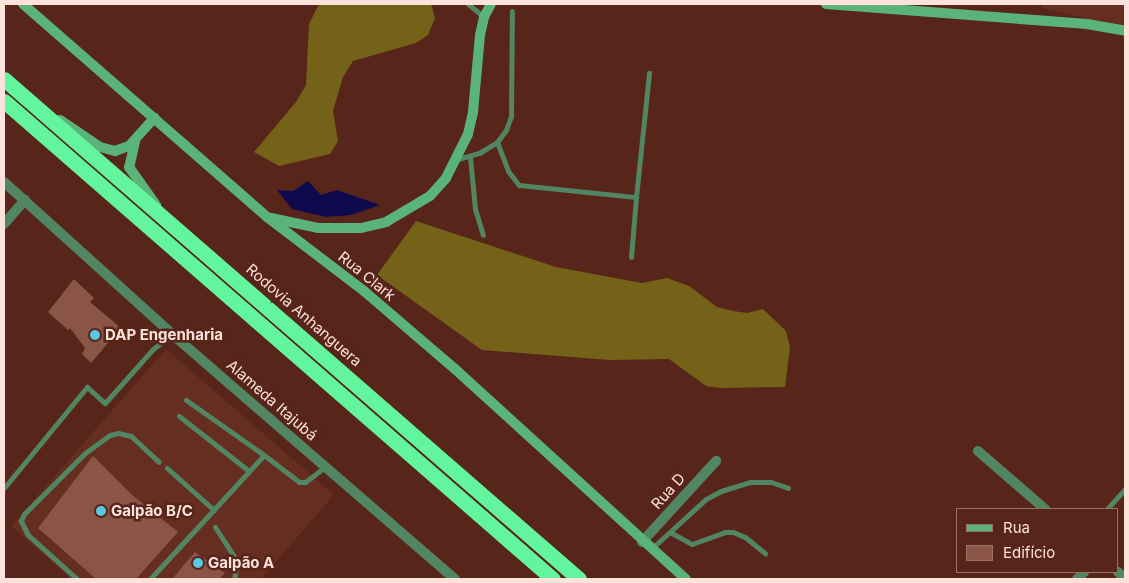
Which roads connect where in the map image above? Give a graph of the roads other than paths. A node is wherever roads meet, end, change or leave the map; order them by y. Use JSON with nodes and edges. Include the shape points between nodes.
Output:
{"nodes":[{"id":1,"x":23,"y":4,"type":"edge"},
{"id":2,"x":468,"y":4,"type":"edge"},
{"id":3,"x":491,"y":4,"type":"edge"},
{"id":4,"x":826,"y":4,"type":"edge"},
{"id":5,"x":512,"y":11,"type":"dead end"},
{"id":6,"x":484,"y":17,"type":"junction"},
{"id":7,"x":1125,"y":31,"type":"edge"},
{"id":8,"x":649,"y":73,"type":"dead end"},
{"id":9,"x":4,"y":80,"type":"edge"},
{"id":10,"x":28,"y":100,"type":"junction"},
{"id":11,"x":4,"y":101,"type":"edge"},
{"id":12,"x":154,"y":118,"type":"junction"},
{"id":13,"x":138,"y":136,"type":"junction"},
{"id":14,"x":497,"y":142,"type":"junction"},
{"id":15,"x":470,"y":157,"type":"junction"},
{"id":16,"x":458,"y":159,"type":"junction"},
{"id":17,"x":4,"y":182,"type":"edge"},
{"id":18,"x":636,"y":197,"type":"junction"},
{"id":19,"x":25,"y":200,"type":"junction"},
{"id":20,"x":267,"y":217,"type":"junction"},
{"id":21,"x":171,"y":223,"type":"junction"},
{"id":22,"x":4,"y":224,"type":"edge"},
{"id":23,"x":483,"y":235,"type":"dead end"},
{"id":24,"x":631,"y":257,"type":"dead end"},
{"id":25,"x":172,"y":334,"type":"junction"},
{"id":26,"x":186,"y":400,"type":"dead end"},
{"id":27,"x":179,"y":416,"type":"dead end"},
{"id":28,"x":978,"y":451,"type":"dead end"},
{"id":29,"x":264,"y":455,"type":"junction"},
{"id":30,"x":716,"y":461,"type":"dead end"},
{"id":31,"x":159,"y":462,"type":"dead end"},
{"id":32,"x":325,"y":467,"type":"junction"},
{"id":33,"x":167,"y":468,"type":"dead end"},
{"id":34,"x":249,"y":471,"type":"junction"},
{"id":35,"x":4,"y":488,"type":"edge"},
{"id":36,"x":788,"y":488,"type":"dead end"},
{"id":37,"x":1125,"y":489,"type":"edge"},
{"id":38,"x":1044,"y":508,"type":"edge"},
{"id":39,"x":1108,"y":508,"type":"edge"},
{"id":40,"x":214,"y":510,"type":"junction"},
{"id":41,"x":215,"y":527,"type":"dead end"},
{"id":42,"x":670,"y":532,"type":"junction"},
{"id":43,"x":642,"y":542,"type":"junction"},
{"id":44,"x":651,"y":549,"type":"junction"},
{"id":45,"x":766,"y":554,"type":"dead end"},
{"id":46,"x":77,"y":579,"type":"edge"},
{"id":47,"x":150,"y":579,"type":"edge"},
{"id":48,"x":234,"y":579,"type":"edge"},
{"id":49,"x":455,"y":579,"type":"edge"},
{"id":50,"x":553,"y":579,"type":"edge"},
{"id":51,"x":579,"y":579,"type":"edge"},
{"id":52,"x":686,"y":579,"type":"edge"}],
"edges":[{"from":1,"to":12,"type":"main road","name":"Rua Clark"},
{"from":2,"to":6,"type":"lane"},
{"from":3,"to":6,"type":"main road"},
{"from":4,"to":7,"type":"main road","via":[[1087,24]]},
{"from":5,"to":14,"type":"lane","via":[[511,116]]},
{"from":6,"to":16,"type":"main road","via":[[474,112]]},
{"from":8,"to":18,"type":"lane"},
{"from":9,"to":10,"type":"highway","name":"Rodovia Anhanguera"},
{"from":10,"to":13,"type":"main road","via":[[108,150],[122,149]]},
{"from":10,"to":21,"type":"highway","name":"Rodovia Anhanguera"},
{"from":11,"to":50,"type":"highway"},
{"from":12,"to":13,"type":"main road"},
{"from":12,"to":20,"type":"main road","name":"Rua Clark"},
{"from":13,"to":21,"type":"main road","via":[[130,152],[129,167]]},
{"from":14,"to":15,"type":"lane"},
{"from":14,"to":18,"type":"lane","via":[[508,171],[519,185]]},
{"from":15,"to":16,"type":"lane"},
{"from":15,"to":23,"type":"lane","via":[[475,209]]},
{"from":16,"to":20,"type":"main road","via":[[430,196],[413,208],[374,226],[338,230]]},
{"from":17,"to":19,"type":"street","name":"Alameda Itajubá"},
{"from":18,"to":24,"type":"lane"},
{"from":19,"to":22,"type":"street"},
{"from":19,"to":25,"type":"street","name":"Alameda Itajubá"},
{"from":20,"to":43,"type":"main road","name":"Rua Clark","via":[[364,291],[455,369]]},
{"from":21,"to":51,"type":"highway","name":"Rodovia Anhanguera"},
{"from":25,"to":32,"type":"street","name":"Alameda Itajubá"},
{"from":25,"to":35,"type":"lane","via":[[153,349],[104,402],[87,387]]},
{"from":26,"to":29,"type":"lane"},
{"from":27,"to":34,"type":"lane"},
{"from":28,"to":38,"type":"street"},
{"from":29,"to":32,"type":"lane","via":[[299,482],[305,482]]},
{"from":29,"to":34,"type":"lane"},
{"from":30,"to":43,"type":"street","name":"Rua D"},
{"from":31,"to":46,"type":"lane","via":[[131,436],[110,435],[85,453],[24,514],[22,521],[28,535]]},
{"from":32,"to":49,"type":"street","name":"Alameda Itajubá"},
{"from":33,"to":40,"type":"lane"},
{"from":34,"to":40,"type":"lane"},
{"from":36,"to":42,"type":"lane","via":[[772,482],[750,482],[728,488],[706,499]]},
{"from":37,"to":39,"type":"lane"},
{"from":40,"to":47,"type":"lane"},
{"from":41,"to":48,"type":"lane","via":[[237,561]]},
{"from":42,"to":44,"type":"lane"},
{"from":42,"to":45,"type":"lane","via":[[692,544],[733,532]]},
{"from":43,"to":44,"type":"main road","name":"Rua Clark"},
{"from":44,"to":52,"type":"main road","name":"Rua Clark"}]}
